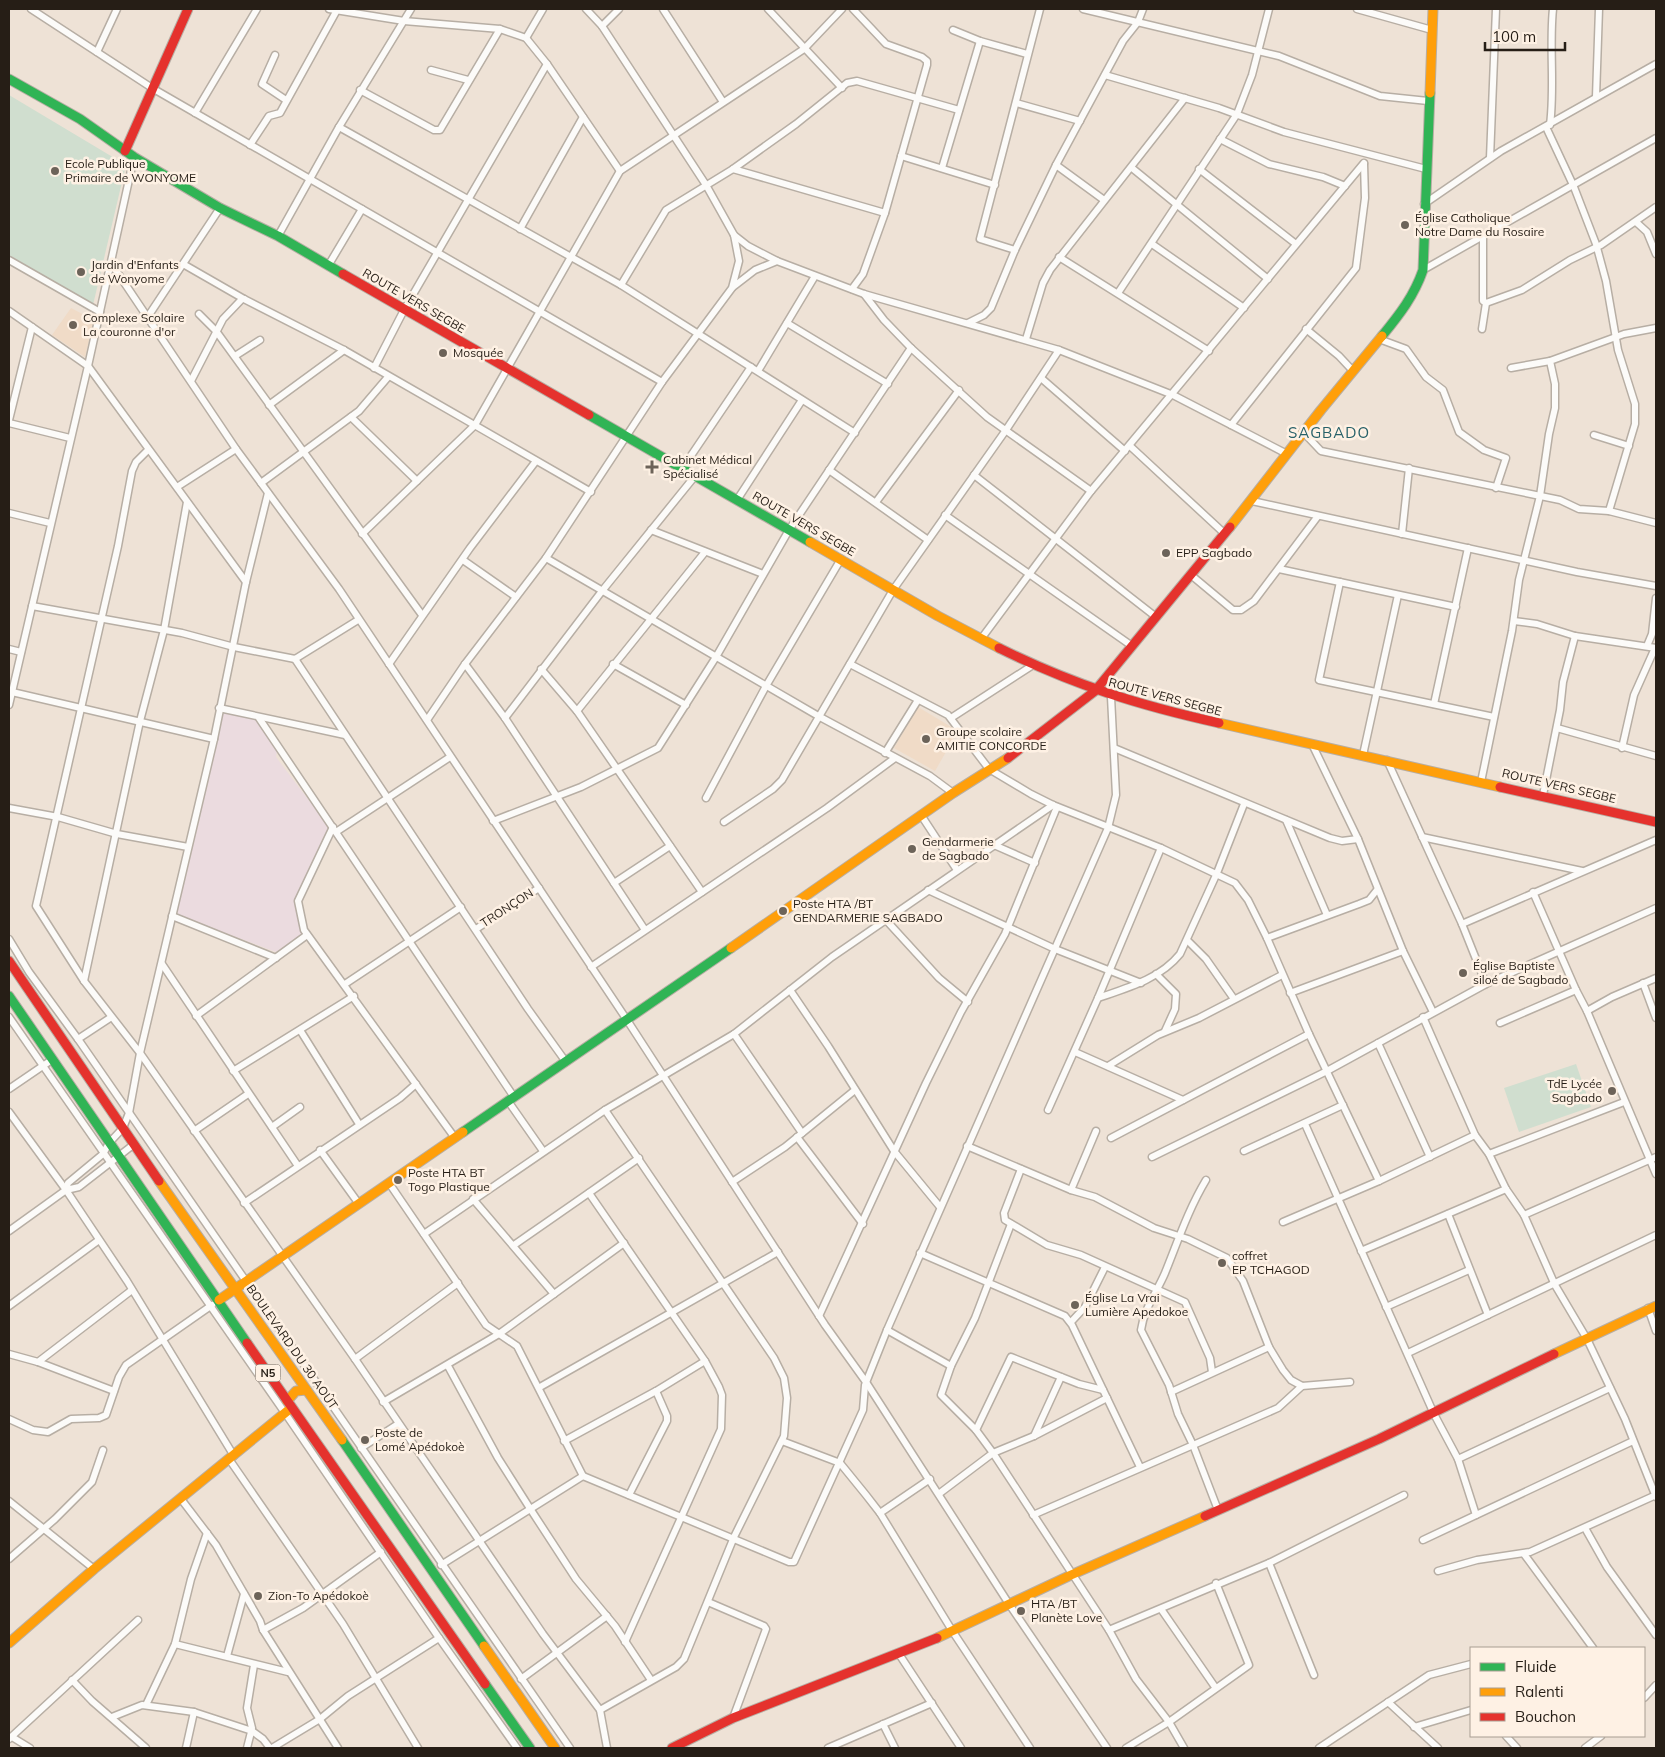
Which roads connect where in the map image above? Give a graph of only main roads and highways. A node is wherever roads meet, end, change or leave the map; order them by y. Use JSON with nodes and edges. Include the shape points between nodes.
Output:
{"nodes":[{"id":1,"x":188,"y":9,"type":"edge"},
{"id":2,"x":1433,"y":9,"type":"edge"},
{"id":3,"x":9,"y":79,"type":"edge"},
{"id":4,"x":125,"y":151,"type":"junction"},
{"id":5,"x":1095,"y":691,"type":"junction"},
{"id":6,"x":1656,"y":822,"type":"edge"},
{"id":7,"x":9,"y":961,"type":"edge"},
{"id":8,"x":9,"y":996,"type":"edge"},
{"id":9,"x":68,"y":1048,"type":"junction"},
{"id":10,"x":53,"y":1058,"type":"junction"},
{"id":11,"x":238,"y":1290,"type":"junction"},
{"id":12,"x":219,"y":1300,"type":"junction"},
{"id":13,"x":1652,"y":1307,"type":"edge"},
{"id":14,"x":306,"y":1390,"type":"junction"},
{"id":15,"x":312,"y":1398,"type":"junction"},
{"id":16,"x":296,"y":1409,"type":"junction"},
{"id":17,"x":9,"y":1644,"type":"edge"},
{"id":18,"x":530,"y":1748,"type":"edge"},
{"id":19,"x":555,"y":1748,"type":"edge"},
{"id":20,"x":672,"y":1748,"type":"edge"}],
"edges":[{"from":1,"to":4,"type":"main road"},
{"from":2,"to":5,"type":"main road","via":[[1423,270],[1411,299],[1226,534]]},
{"from":3,"to":4,"type":"main road","name":"ROUTE VERS SEGBE","via":[[80,119]]},
{"from":4,"to":5,"type":"main road","name":"ROUTE VERS SEGBE","via":[[981,639]]},
{"from":5,"to":6,"type":"main road","name":"ROUTE VERS SEGBE"},
{"from":5,"to":11,"type":"main road","via":[[1039,735],[281,1257]]},
{"from":7,"to":9,"type":"main road","name":"BOULEVARD DU 30 AOÛT","number":"N5"},
{"from":8,"to":10,"type":"main road","number":"N5"},
{"from":9,"to":10,"type":"main road","via":[[57,1046]]},
{"from":9,"to":10,"type":"main road","via":[[65,1062]]},
{"from":9,"to":11,"type":"main road","name":"BOULEVARD DU 30 AOÛT","number":"N5","via":[[133,1145]]},
{"from":10,"to":12,"type":"main road","number":"N5"},
{"from":11,"to":12,"type":"main road"},
{"from":11,"to":14,"type":"main road","name":"BOULEVARD DU 30 AOÛT","number":"N5"},
{"from":12,"to":16,"type":"main road","number":"N5"},
{"from":13,"to":20,"type":"main road","via":[[1434,1414],[1072,1575],[953,1632],[733,1718]]},
{"from":14,"to":15,"type":"main road","name":"BOULEVARD DU 30 AOÛT","number":"N5"},
{"from":14,"to":16,"type":"main road","via":[[296,1391]]},
{"from":15,"to":16,"type":"main road"},
{"from":15,"to":19,"type":"main road","name":"BOULEVARD DU 30 AOÛT","number":"N5"},
{"from":16,"to":17,"type":"main road","via":[[94,1569]]},
{"from":16,"to":18,"type":"main road","number":"N5"}]}
